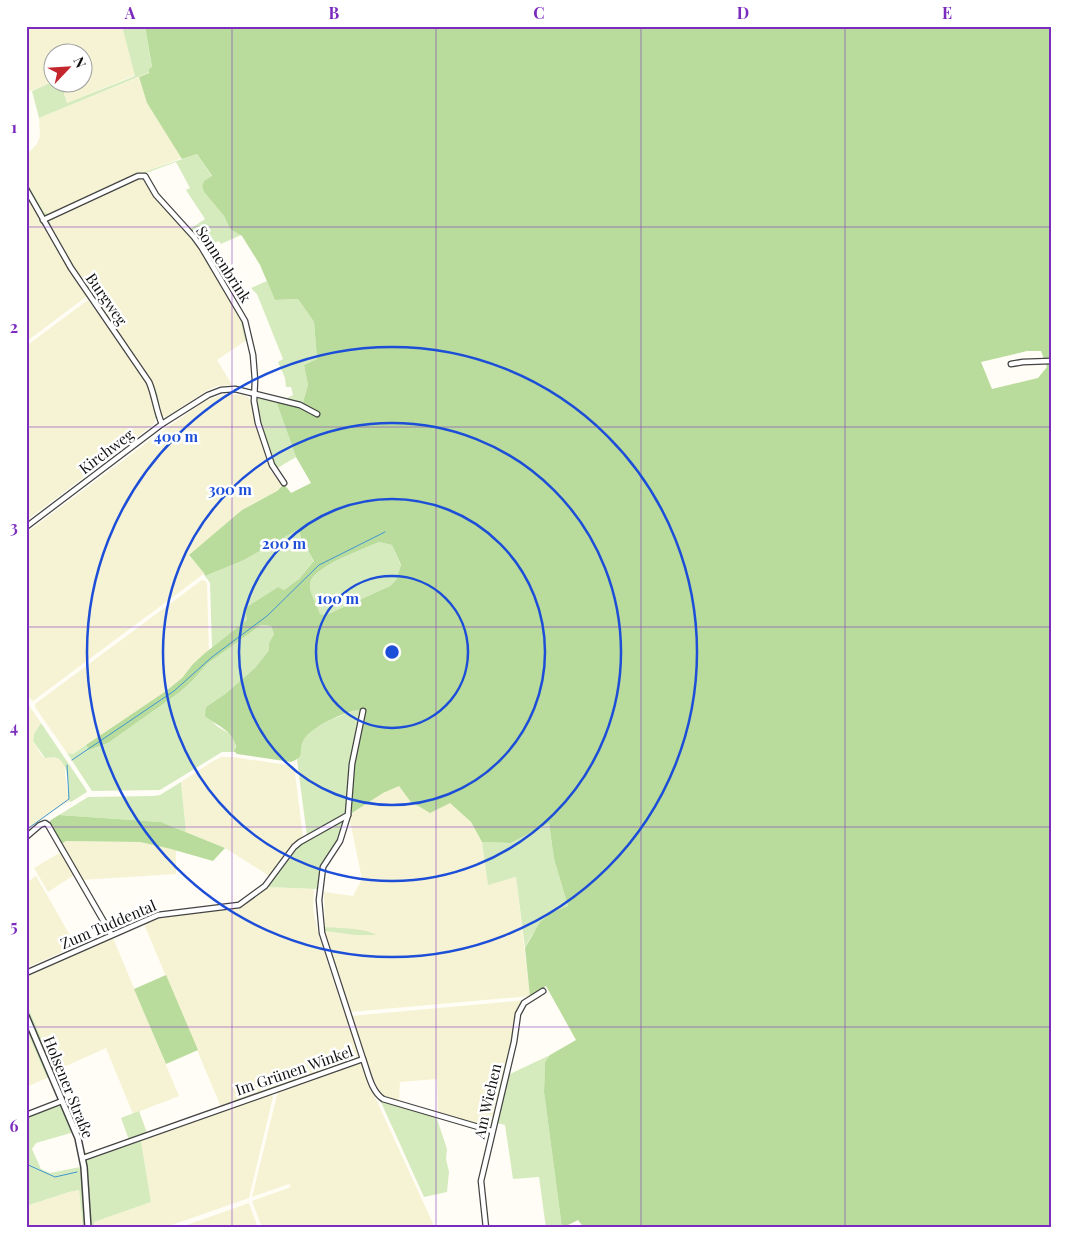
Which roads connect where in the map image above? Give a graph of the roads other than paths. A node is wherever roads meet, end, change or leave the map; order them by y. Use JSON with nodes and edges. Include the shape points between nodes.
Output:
{"nodes":[{"id":1,"x":26,"y":189,"type":"edge"},
{"id":2,"x":43,"y":220,"type":"junction"},
{"id":3,"x":1051,"y":361,"type":"edge"},
{"id":4,"x":1011,"y":364,"type":"dead end"},
{"id":5,"x":255,"y":394,"type":"junction"},
{"id":6,"x":317,"y":414,"type":"dead end"},
{"id":7,"x":162,"y":424,"type":"junction"},
{"id":8,"x":284,"y":483,"type":"dead end"},
{"id":9,"x":26,"y":527,"type":"edge"},
{"id":10,"x":363,"y":711,"type":"dead end"},
{"id":11,"x":348,"y":815,"type":"junction"},
{"id":12,"x":26,"y":837,"type":"edge"},
{"id":13,"x":111,"y":934,"type":"junction"},
{"id":14,"x":26,"y":973,"type":"edge"},
{"id":15,"x":543,"y":991,"type":"dead end"},
{"id":16,"x":26,"y":1016,"type":"edge"},
{"id":17,"x":363,"y":1059,"type":"junction"},
{"id":18,"x":62,"y":1101,"type":"junction"},
{"id":19,"x":26,"y":1115,"type":"edge"},
{"id":20,"x":492,"y":1131,"type":"junction"},
{"id":21,"x":83,"y":1158,"type":"junction"},
{"id":22,"x":88,"y":1228,"type":"edge"},
{"id":23,"x":486,"y":1228,"type":"edge"}],
"edges":[{"from":1,"to":2,"type":"street","name":"Burgweg"},
{"from":2,"to":5,"type":"street","name":"Sonnenbrink","via":[[138,176],[145,176],[156,195],[198,242],[242,314],[253,355]]},
{"from":2,"to":7,"type":"street","name":"Burgweg","via":[[71,268],[149,382]]},
{"from":3,"to":4,"type":"street"},
{"from":5,"to":6,"type":"street","name":"Kirchweg","via":[[300,405]]},
{"from":5,"to":7,"type":"street","name":"Kirchweg","via":[[235,389],[221,390]]},
{"from":5,"to":8,"type":"street","name":"Sonnenbrink","via":[[264,444]]},
{"from":7,"to":9,"type":"street","name":"Kirchweg"},
{"from":10,"to":11,"type":"street","via":[[352,764]]},
{"from":11,"to":13,"type":"street","name":"Zum Tuddental","via":[[300,842],[265,886],[239,905],[158,914]]},
{"from":11,"to":17,"type":"street","via":[[340,841],[323,867],[320,921]]},
{"from":12,"to":13,"type":"street","via":[[40,825],[48,825]]},
{"from":13,"to":14,"type":"street","name":"Zum Tuddental"},
{"from":15,"to":20,"type":"street","name":"Am Wiehen","via":[[524,1003],[518,1014]]},
{"from":16,"to":18,"type":"street","name":"Holsener Straße"},
{"from":17,"to":20,"type":"street","name":"Im Grünen Winkel","via":[[373,1086],[383,1099]]},
{"from":17,"to":21,"type":"street","name":"Im Grünen Winkel"},
{"from":18,"to":19,"type":"street"},
{"from":18,"to":21,"type":"street","name":"Holsener Straße"},
{"from":20,"to":23,"type":"street","name":"Am Wiehen","via":[[481,1182]]},
{"from":21,"to":22,"type":"street","name":"Holsener Straße"}]}
